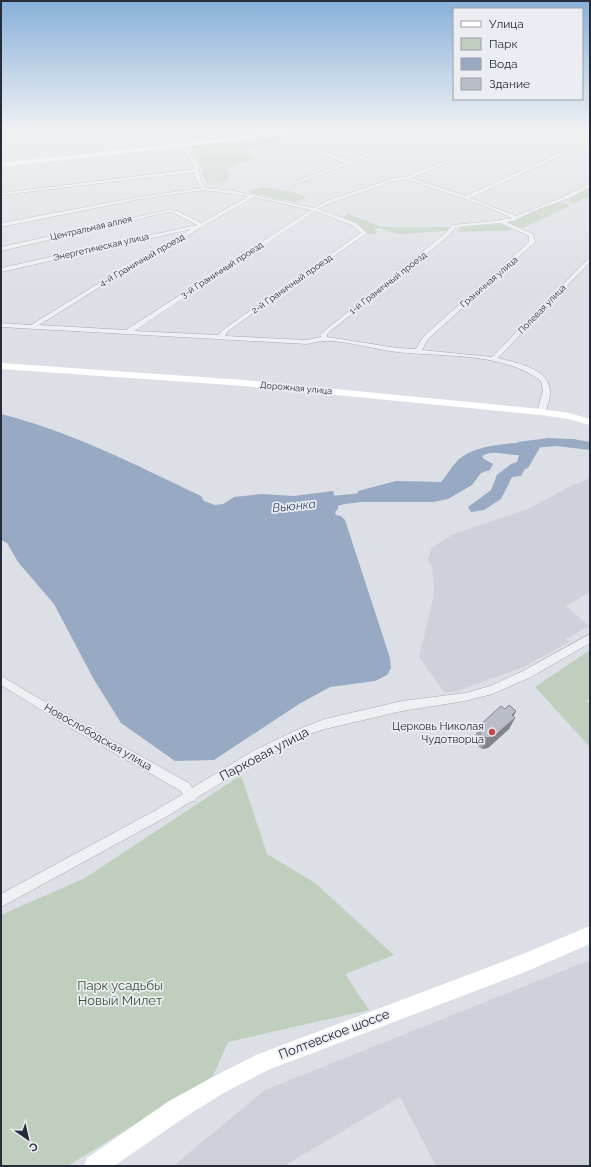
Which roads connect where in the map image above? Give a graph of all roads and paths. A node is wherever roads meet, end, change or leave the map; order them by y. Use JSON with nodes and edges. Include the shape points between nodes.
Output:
{"nodes":[{"id":1,"x":79,"y":184,"type":"edge"},
{"id":2,"x":201,"y":184,"type":"edge"},
{"id":3,"x":380,"y":184,"type":"edge"},
{"id":4,"x":425,"y":184,"type":"edge"},
{"id":5,"x":495,"y":184,"type":"edge"},
{"id":6,"x":590,"y":185,"type":"edge"},
{"id":7,"x":204,"y":189,"type":"junction"},
{"id":8,"x":1,"y":194,"type":"edge"},
{"id":9,"x":253,"y":196,"type":"junction"},
{"id":10,"x":466,"y":198,"type":"junction"},
{"id":11,"x":316,"y":209,"type":"junction"},
{"id":12,"x":516,"y":218,"type":"junction"},
{"id":13,"x":501,"y":222,"type":"junction"},
{"id":14,"x":1,"y":225,"type":"edge"},
{"id":15,"x":201,"y":225,"type":"junction"},
{"id":16,"x":1,"y":249,"type":"edge"},
{"id":17,"x":590,"y":259,"type":"edge"},
{"id":18,"x":1,"y":270,"type":"edge"},
{"id":19,"x":1,"y":325,"type":"edge"},
{"id":20,"x":33,"y":326,"type":"junction"},
{"id":21,"x":128,"y":331,"type":"junction"},
{"id":22,"x":221,"y":336,"type":"junction"},
{"id":23,"x":325,"y":339,"type":"junction"},
{"id":24,"x":418,"y":351,"type":"junction"},
{"id":25,"x":494,"y":359,"type":"junction"},
{"id":26,"x":1,"y":366,"type":"edge"},
{"id":27,"x":541,"y":412,"type":"junction"},
{"id":28,"x":590,"y":422,"type":"edge"},
{"id":29,"x":590,"y":638,"type":"edge"},
{"id":30,"x":1,"y":680,"type":"edge"},
{"id":31,"x":191,"y":797,"type":"junction"},
{"id":32,"x":1,"y":901,"type":"edge"},
{"id":33,"x":590,"y":935,"type":"edge"},
{"id":34,"x":95,"y":1166,"type":"edge"}],
"edges":[{"from":1,"to":8,"type":"street"},
{"from":2,"to":7,"type":"street"},
{"from":3,"to":11,"type":"street","via":[[331,201]]},
{"from":4,"to":10,"type":"street"},
{"from":5,"to":10,"type":"street"},
{"from":6,"to":12,"type":"street"},
{"from":7,"to":9,"type":"street"},
{"from":7,"to":14,"type":"street","via":[[140,198]]},
{"from":9,"to":11,"type":"street"},
{"from":9,"to":15,"type":"street","name":"4-й Граничный проезд"},
{"from":10,"to":12,"type":"street"},
{"from":11,"to":21,"type":"street","name":"3-й Граничный проезд"},
{"from":11,"to":22,"type":"street","name":"2-й Граничный проезд","via":[[354,224],[364,234]]},
{"from":12,"to":13,"type":"street"},
{"from":13,"to":23,"type":"street","name":"1-й Граничный проезд","via":[[455,226],[444,238],[325,333]]},
{"from":13,"to":24,"type":"street","name":"Граничная улица","via":[[531,235],[532,242],[425,338]]},
{"from":15,"to":16,"type":"street","name":"Центральная аллея","via":[[168,211]]},
{"from":15,"to":18,"type":"street","name":"Энергетическая улица"},
{"from":15,"to":20,"type":"street","name":"4-й Граничный проезд"},
{"from":17,"to":25,"type":"street","name":"Полевая улица"},
{"from":19,"to":20,"type":"street"},
{"from":20,"to":21,"type":"street"},
{"from":21,"to":22,"type":"street"},
{"from":22,"to":23,"type":"street","via":[[307,342]]},
{"from":23,"to":24,"type":"street"},
{"from":24,"to":25,"type":"street"},
{"from":25,"to":27,"type":"street","via":[[513,363],[538,374],[545,380],[547,386]]},
{"from":26,"to":27,"type":"main road","name":"Дорожная улица","via":[[251,384]]},
{"from":27,"to":28,"type":"main road","name":"Дорожная улица"},
{"from":29,"to":31,"type":"street","name":"Парковая улица","via":[[526,675],[492,690],[465,697],[402,706],[310,729],[251,758]]},
{"from":30,"to":31,"type":"street","name":"Новослободская улица","via":[[185,787]]},
{"from":31,"to":32,"type":"street","name":"Парковая улица"},
{"from":33,"to":34,"type":"main road","name":"Полтевское шоссе","via":[[525,963],[263,1062],[177,1109]]}]}
